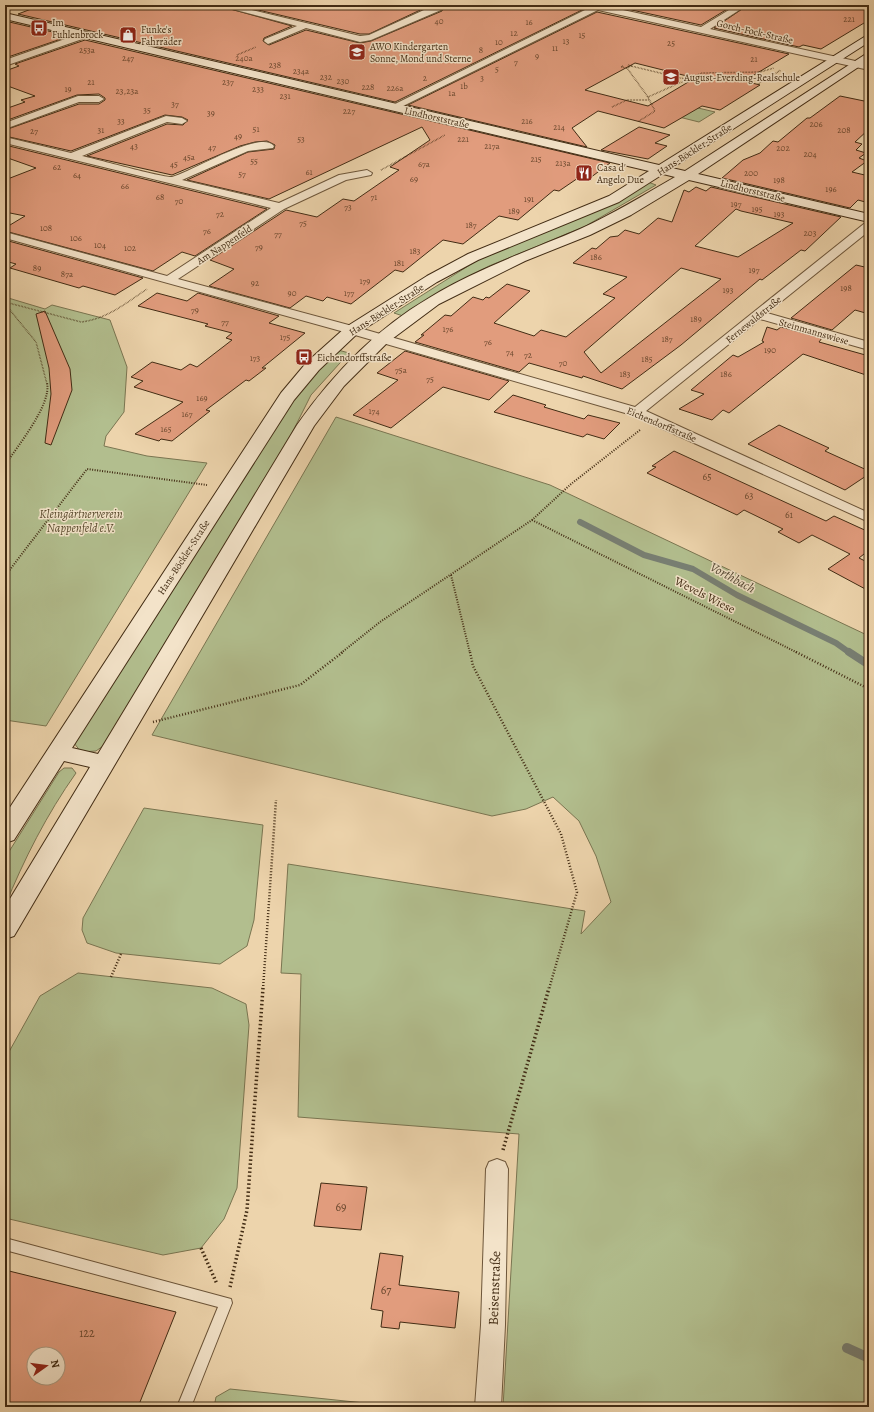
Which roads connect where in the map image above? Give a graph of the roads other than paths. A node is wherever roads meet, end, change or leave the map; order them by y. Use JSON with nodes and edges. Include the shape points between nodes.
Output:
{"nodes":[{"id":1,"x":221,"y":5,"type":"edge"},
{"id":2,"x":439,"y":5,"type":"edge"},
{"id":3,"x":743,"y":5,"type":"edge"},
{"id":4,"x":593,"y":6,"type":"edge"},
{"id":5,"x":5,"y":16,"type":"edge"},
{"id":6,"x":304,"y":26,"type":"junction"},
{"id":7,"x":702,"y":30,"type":"junction"},
{"id":8,"x":85,"y":35,"type":"junction"},
{"id":9,"x":869,"y":37,"type":"edge"},
{"id":10,"x":268,"y":41,"type":"road end"},
{"id":11,"x":869,"y":55,"type":"edge"},
{"id":12,"x":834,"y":59,"type":"junction"},
{"id":13,"x":5,"y":63,"type":"edge"},
{"id":14,"x":855,"y":64,"type":"junction"},
{"id":15,"x":869,"y":68,"type":"edge"},
{"id":16,"x":99,"y":99,"type":"dead end"},
{"id":17,"x":394,"y":106,"type":"junction"},
{"id":18,"x":182,"y":122,"type":"dead end"},
{"id":19,"x":5,"y":126,"type":"edge"},
{"id":20,"x":5,"y":140,"type":"edge"},
{"id":21,"x":269,"y":146,"type":"dead end"},
{"id":22,"x":73,"y":156,"type":"junction"},
{"id":23,"x":662,"y":169,"type":"junction"},
{"id":24,"x":367,"y":173,"type":"road end"},
{"id":25,"x":688,"y":175,"type":"junction"},
{"id":26,"x":173,"y":180,"type":"junction"},
{"id":27,"x":280,"y":207,"type":"junction"},
{"id":28,"x":869,"y":218,"type":"edge"},
{"id":29,"x":869,"y":225,"type":"edge"},
{"id":30,"x":5,"y":235,"type":"edge"},
{"id":31,"x":166,"y":279,"type":"junction"},
{"id":32,"x":758,"y":314,"type":"junction"},
{"id":33,"x":352,"y":330,"type":"junction"},
{"id":34,"x":382,"y":339,"type":"junction"},
{"id":35,"x":869,"y":346,"type":"edge"},
{"id":36,"x":637,"y":412,"type":"junction"},
{"id":37,"x":869,"y":518,"type":"edge"},
{"id":38,"x":57,"y":752,"type":"junction"},
{"id":39,"x":104,"y":764,"type":"junction"},
{"id":40,"x":5,"y":834,"type":"edge"},
{"id":41,"x":5,"y":928,"type":"edge"},
{"id":42,"x":497,"y":1170,"type":"road end"},
{"id":43,"x":5,"y":1244,"type":"edge"},
{"id":44,"x":184,"y":1407,"type":"edge"},
{"id":45,"x":488,"y":1407,"type":"edge"}],
"edges":[{"from":1,"to":6,"type":"street"},
{"from":2,"to":6,"type":"street","via":[[438,8],[366,39]]},
{"from":3,"to":7,"type":"street"},
{"from":4,"to":7,"type":"street","name":"Gorch-Fock-Straße"},
{"from":4,"to":17,"type":"street"},
{"from":5,"to":8,"type":"main road","name":"Lindhorststraße"},
{"from":6,"to":10,"type":"street"},
{"from":7,"to":12,"type":"street","name":"Gorch-Fock-Straße"},
{"from":8,"to":13,"type":"street"},
{"from":8,"to":17,"type":"main road","name":"Lindhorststraße"},
{"from":9,"to":12,"type":"main road","name":"Hans-Böckler-Straße"},
{"from":11,"to":14,"type":"main road","name":"Hans-Böckler-Straße"},
{"from":12,"to":14,"type":"street","name":"Gorch-Fock-Straße"},
{"from":12,"to":23,"type":"main road","name":"Hans-Böckler-Straße"},
{"from":14,"to":15,"type":"street","name":"Gorch-Fock-Straße"},
{"from":14,"to":25,"type":"main road","name":"Hans-Böckler-Straße"},
{"from":16,"to":19,"type":"street","via":[[78,99]]},
{"from":17,"to":23,"type":"main road","name":"Lindhorststraße"},
{"from":18,"to":22,"type":"street","via":[[166,119]]},
{"from":20,"to":22,"type":"street"},
{"from":21,"to":26,"type":"street","via":[[246,148]]},
{"from":22,"to":26,"type":"street"},
{"from":23,"to":25,"type":"main road","name":"Lindhorststraße"},
{"from":23,"to":33,"type":"main road","name":"Hans-Böckler-Straße","via":[[614,199],[473,257],[436,276]]},
{"from":24,"to":27,"type":"street","name":"Am Nappenfeld","via":[[343,177]]},
{"from":25,"to":28,"type":"main road","name":"Lindhorststraße"},
{"from":25,"to":34,"type":"main road","name":"Hans-Böckler-Straße","via":[[617,217],[520,258],[434,301]]},
{"from":26,"to":27,"type":"street"},
{"from":27,"to":31,"type":"street","name":"Am Nappenfeld"},
{"from":29,"to":32,"type":"street","name":"Fernewaldstraße"},
{"from":30,"to":31,"type":"street","name":"Eichendorffstraße"},
{"from":31,"to":33,"type":"street","name":"Eichendorffstraße"},
{"from":32,"to":35,"type":"street","name":"Steinmannswiese"},
{"from":32,"to":36,"type":"street","name":"Fernewaldstraße"},
{"from":33,"to":34,"type":"street","name":"Eichendorffstraße"},
{"from":33,"to":38,"type":"main road","name":"Hans-Böckler-Straße","via":[[313,366],[287,397]]},
{"from":34,"to":36,"type":"street","name":"Eichendorffstraße"},
{"from":34,"to":39,"type":"main road","name":"Hans-Böckler-Straße","via":[[338,382],[306,425]]},
{"from":36,"to":37,"type":"street","name":"Eichendorffstraße"},
{"from":38,"to":39,"type":"main road"},
{"from":38,"to":40,"type":"main road","name":"Hans-Böckler-Straße"},
{"from":39,"to":41,"type":"main road","name":"Hans-Böckler-Straße"},
{"from":42,"to":45,"type":"street","name":"Beisenstraße"},
{"from":43,"to":44,"type":"lane","via":[[226,1303]]}]}
